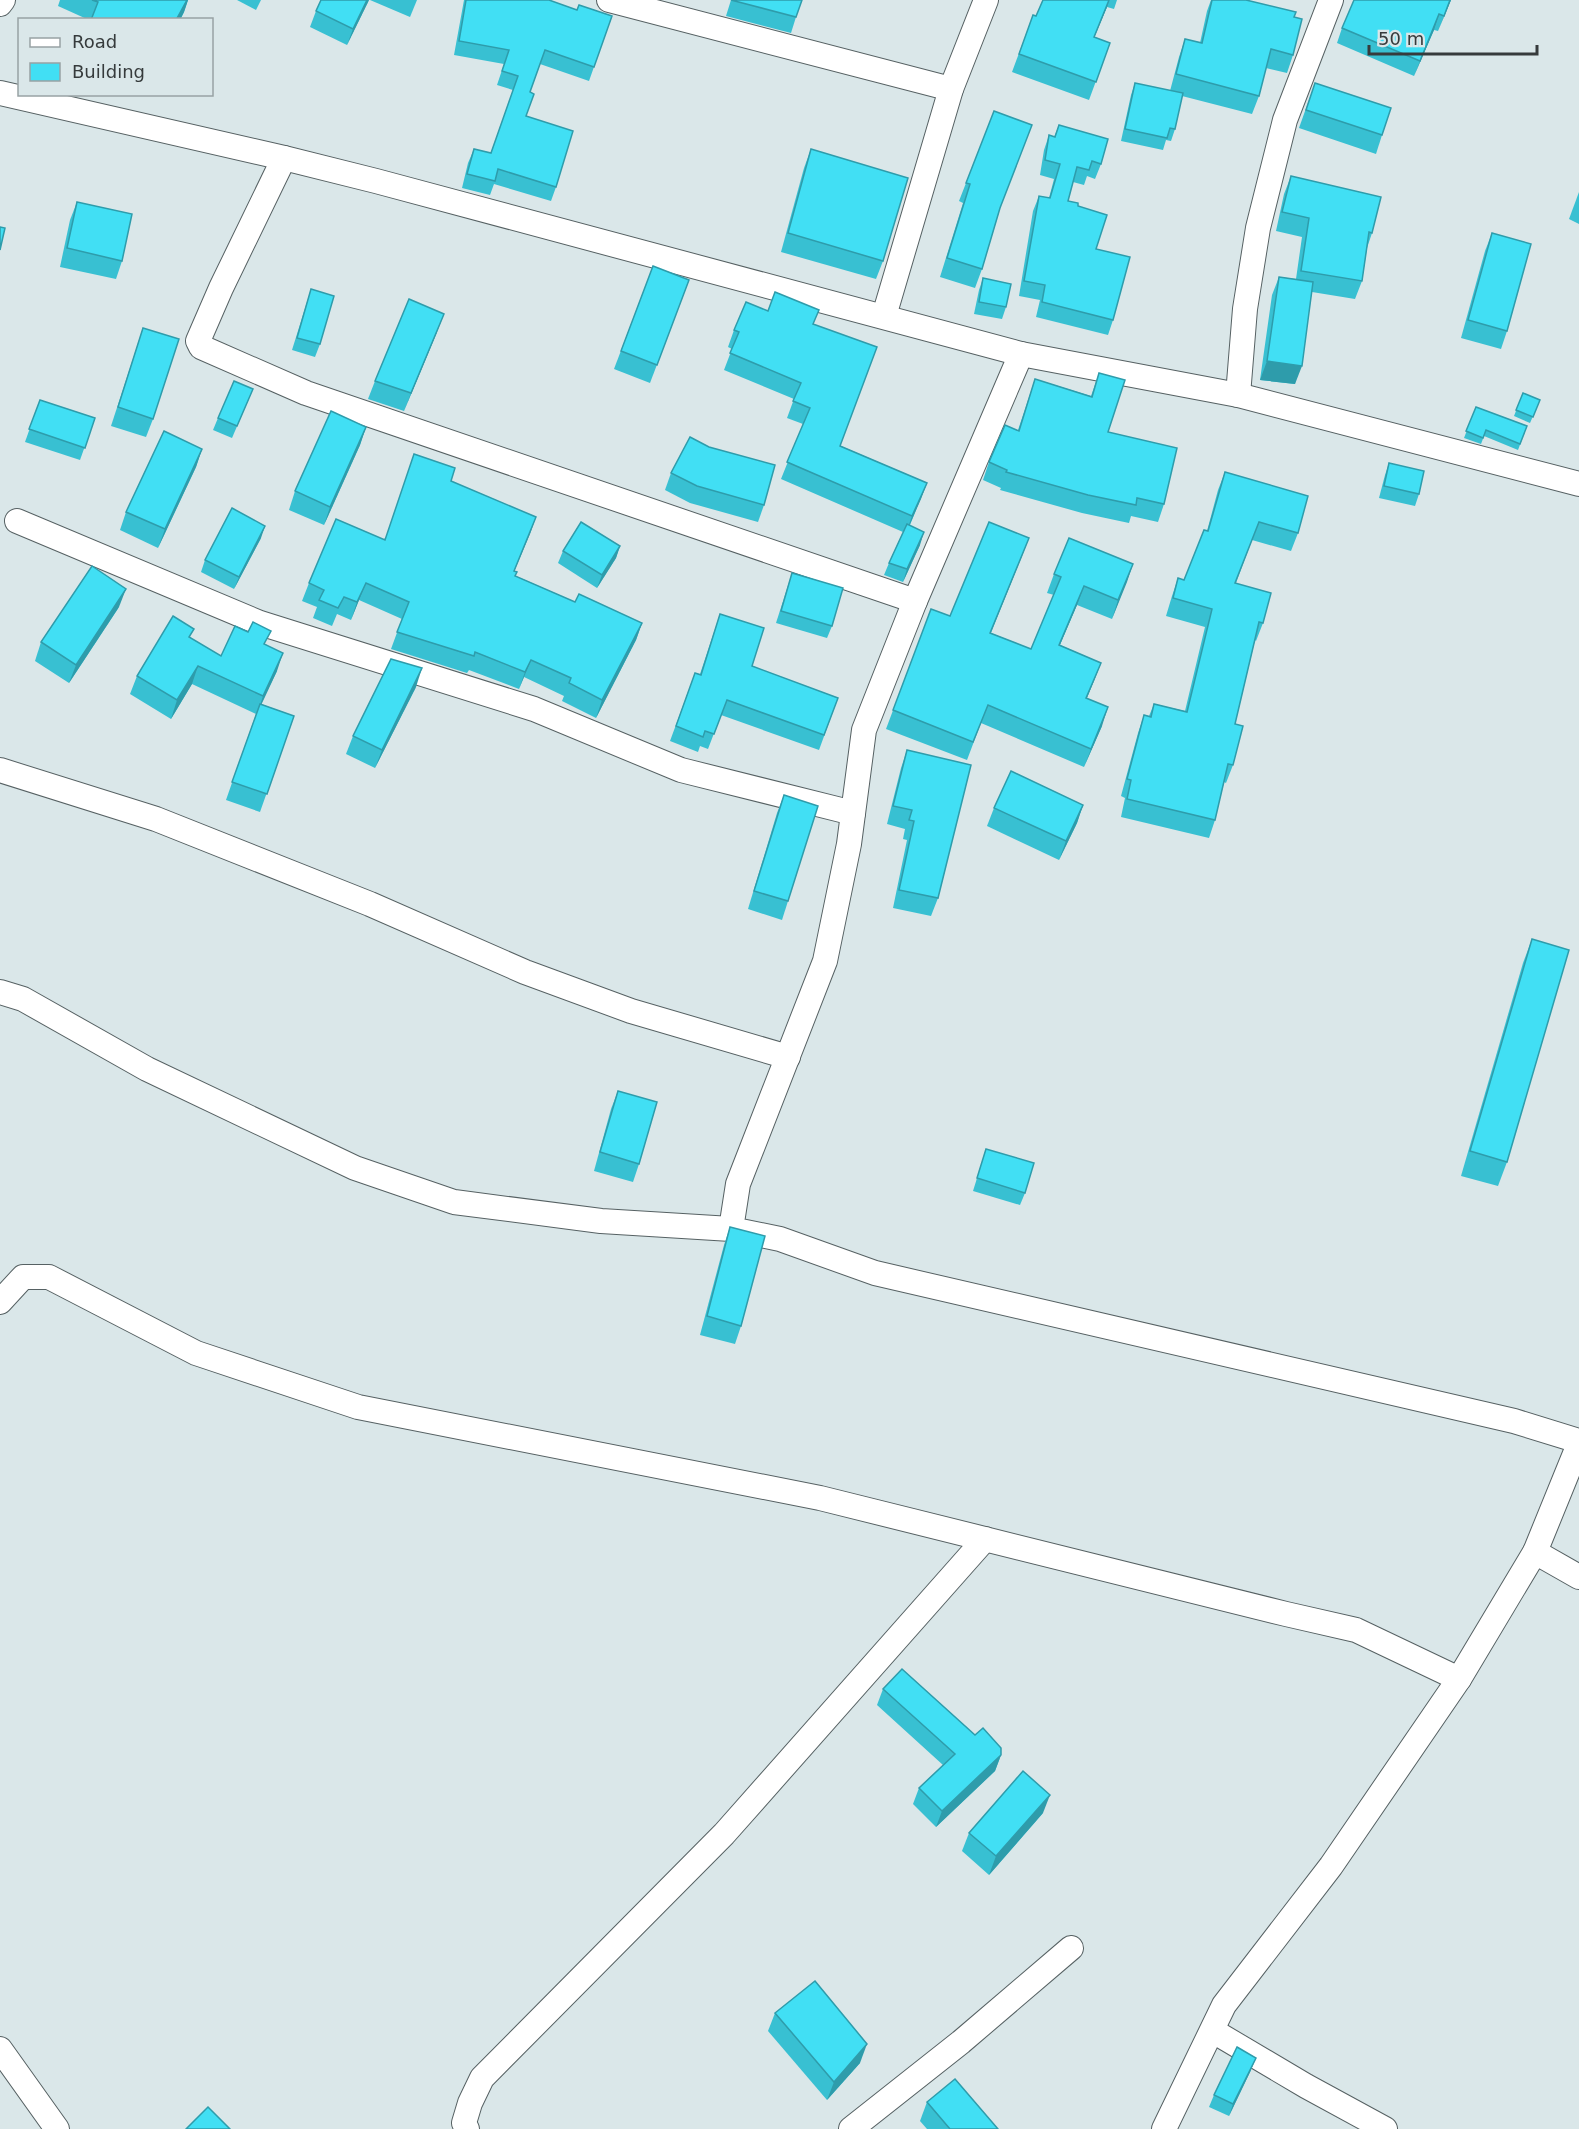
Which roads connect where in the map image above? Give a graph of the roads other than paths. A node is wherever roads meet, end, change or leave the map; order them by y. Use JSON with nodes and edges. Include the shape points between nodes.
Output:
{"nodes":[{"id":1,"x":3,"y":0,"type":"edge"},
{"id":2,"x":609,"y":0,"type":"edge"},
{"id":3,"x":986,"y":0,"type":"edge"},
{"id":4,"x":1331,"y":0,"type":"edge"},
{"id":5,"x":0,"y":4,"type":"edge"},
{"id":6,"x":951,"y":89,"type":"junction"},
{"id":7,"x":0,"y":93,"type":"edge"},
{"id":8,"x":284,"y":158,"type":"junction"},
{"id":9,"x":884,"y":316,"type":"junction"},
{"id":10,"x":1021,"y":354,"type":"junction"},
{"id":11,"x":1238,"y":396,"type":"junction"},
{"id":12,"x":1579,"y":484,"type":"edge"},
{"id":13,"x":17,"y":522,"type":"dead end"},
{"id":14,"x":915,"y":602,"type":"junction"},
{"id":15,"x":0,"y":770,"type":"edge"},
{"id":16,"x":853,"y":813,"type":"junction"},
{"id":17,"x":0,"y":992,"type":"edge"},
{"id":18,"x":788,"y":1057,"type":"junction"},
{"id":19,"x":731,"y":1229,"type":"junction"},
{"id":20,"x":0,"y":1302,"type":"edge"},
{"id":21,"x":1579,"y":1442,"type":"edge"},
{"id":22,"x":985,"y":1539,"type":"junction"},
{"id":23,"x":1535,"y":1552,"type":"junction"},
{"id":24,"x":1579,"y":1577,"type":"edge"},
{"id":25,"x":1459,"y":1679,"type":"junction"},
{"id":26,"x":1071,"y":1948,"type":"dead end"},
{"id":27,"x":1213,"y":2031,"type":"junction"},
{"id":28,"x":0,"y":2049,"type":"edge"},
{"id":29,"x":57,"y":2129,"type":"edge"},
{"id":30,"x":467,"y":2129,"type":"edge"},
{"id":31,"x":850,"y":2129,"type":"edge"},
{"id":32,"x":1164,"y":2129,"type":"edge"},
{"id":33,"x":1385,"y":2129,"type":"edge"}],
"edges":[{"from":1,"to":5,"type":"street"},
{"from":2,"to":6,"type":"street"},
{"from":3,"to":6,"type":"street"},
{"from":4,"to":11,"type":"street","via":[[1285,120],[1258,228],[1245,309]]},
{"from":6,"to":9,"type":"street"},
{"from":7,"to":8,"type":"street"},
{"from":8,"to":9,"type":"street"},
{"from":8,"to":14,"type":"street","via":[[221,288],[198,341],[201,347],[306,393]]},
{"from":9,"to":10,"type":"street"},
{"from":10,"to":11,"type":"street"},
{"from":10,"to":14,"type":"street"},
{"from":11,"to":12,"type":"street"},
{"from":13,"to":16,"type":"street","via":[[260,623],[534,709],[681,770]]},
{"from":14,"to":16,"type":"street","via":[[864,730]]},
{"from":15,"to":18,"type":"street","via":[[156,819],[370,904],[536,976],[632,1011]]},
{"from":16,"to":18,"type":"street","via":[[825,962]]},
{"from":17,"to":19,"type":"street","via":[[23,999],[147,1069],[355,1168],[454,1202],[601,1221]]},
{"from":18,"to":19,"type":"street","via":[[738,1184]]},
{"from":19,"to":21,"type":"street","via":[[780,1239],[875,1272],[1514,1421]]},
{"from":20,"to":22,"type":"street","via":[[23,1277],[49,1277],[196,1353],[358,1407],[820,1498]]},
{"from":21,"to":23,"type":"street"},
{"from":22,"to":25,"type":"street","via":[[1356,1630]]},
{"from":22,"to":30,"type":"street","via":[[724,1834],[482,2079],[464,2122]]},
{"from":23,"to":24,"type":"street"},
{"from":23,"to":25,"type":"street"},
{"from":25,"to":27,"type":"street","via":[[1331,1866],[1224,2005]]},
{"from":26,"to":31,"type":"street","via":[[961,2042]]},
{"from":27,"to":32,"type":"street"},
{"from":27,"to":33,"type":"street"},
{"from":28,"to":29,"type":"street"}]}
